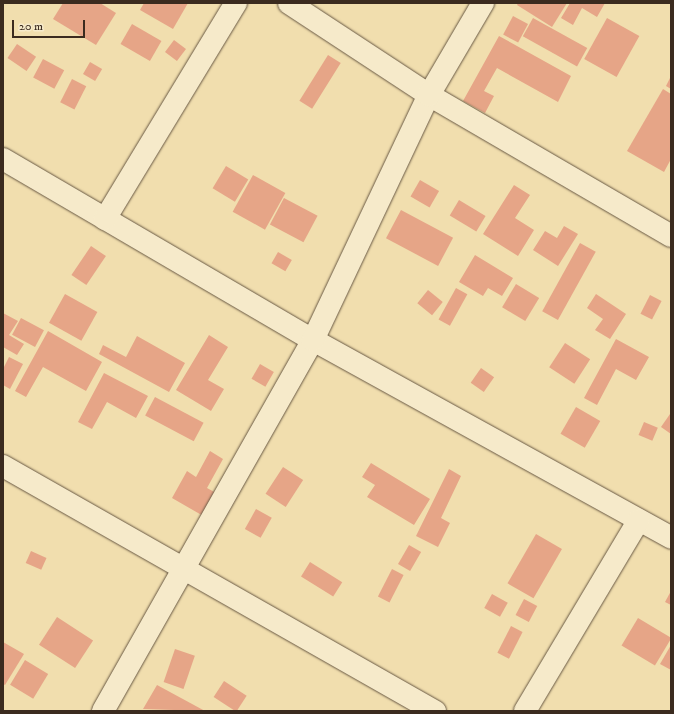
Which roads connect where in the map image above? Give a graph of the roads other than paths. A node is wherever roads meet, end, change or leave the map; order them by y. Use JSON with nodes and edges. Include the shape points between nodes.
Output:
{"nodes":[{"id":1,"x":236,"y":3,"type":"edge"},
{"id":2,"x":289,"y":3,"type":"edge"},
{"id":3,"x":483,"y":3,"type":"edge"},
{"id":4,"x":429,"y":95,"type":"junction"},
{"id":5,"x":3,"y":159,"type":"edge"},
{"id":6,"x":105,"y":219,"type":"junction"},
{"id":7,"x":671,"y":236,"type":"edge"},
{"id":8,"x":313,"y":340,"type":"junction"},
{"id":9,"x":3,"y":466,"type":"edge"},
{"id":10,"x":639,"y":520,"type":"junction"},
{"id":11,"x":671,"y":538,"type":"edge"},
{"id":12,"x":184,"y":570,"type":"junction"},
{"id":13,"x":103,"y":711,"type":"edge"},
{"id":14,"x":434,"y":711,"type":"edge"},
{"id":15,"x":525,"y":711,"type":"edge"}],
"edges":[{"from":1,"to":6,"type":"street"},
{"from":2,"to":4,"type":"street"},
{"from":3,"to":4,"type":"street"},
{"from":4,"to":7,"type":"street"},
{"from":4,"to":8,"type":"street"},
{"from":5,"to":6,"type":"street"},
{"from":6,"to":8,"type":"street"},
{"from":8,"to":10,"type":"street"},
{"from":8,"to":12,"type":"street"},
{"from":9,"to":12,"type":"street"},
{"from":10,"to":11,"type":"street"},
{"from":10,"to":15,"type":"street"},
{"from":12,"to":13,"type":"street"},
{"from":12,"to":14,"type":"street"}]}
